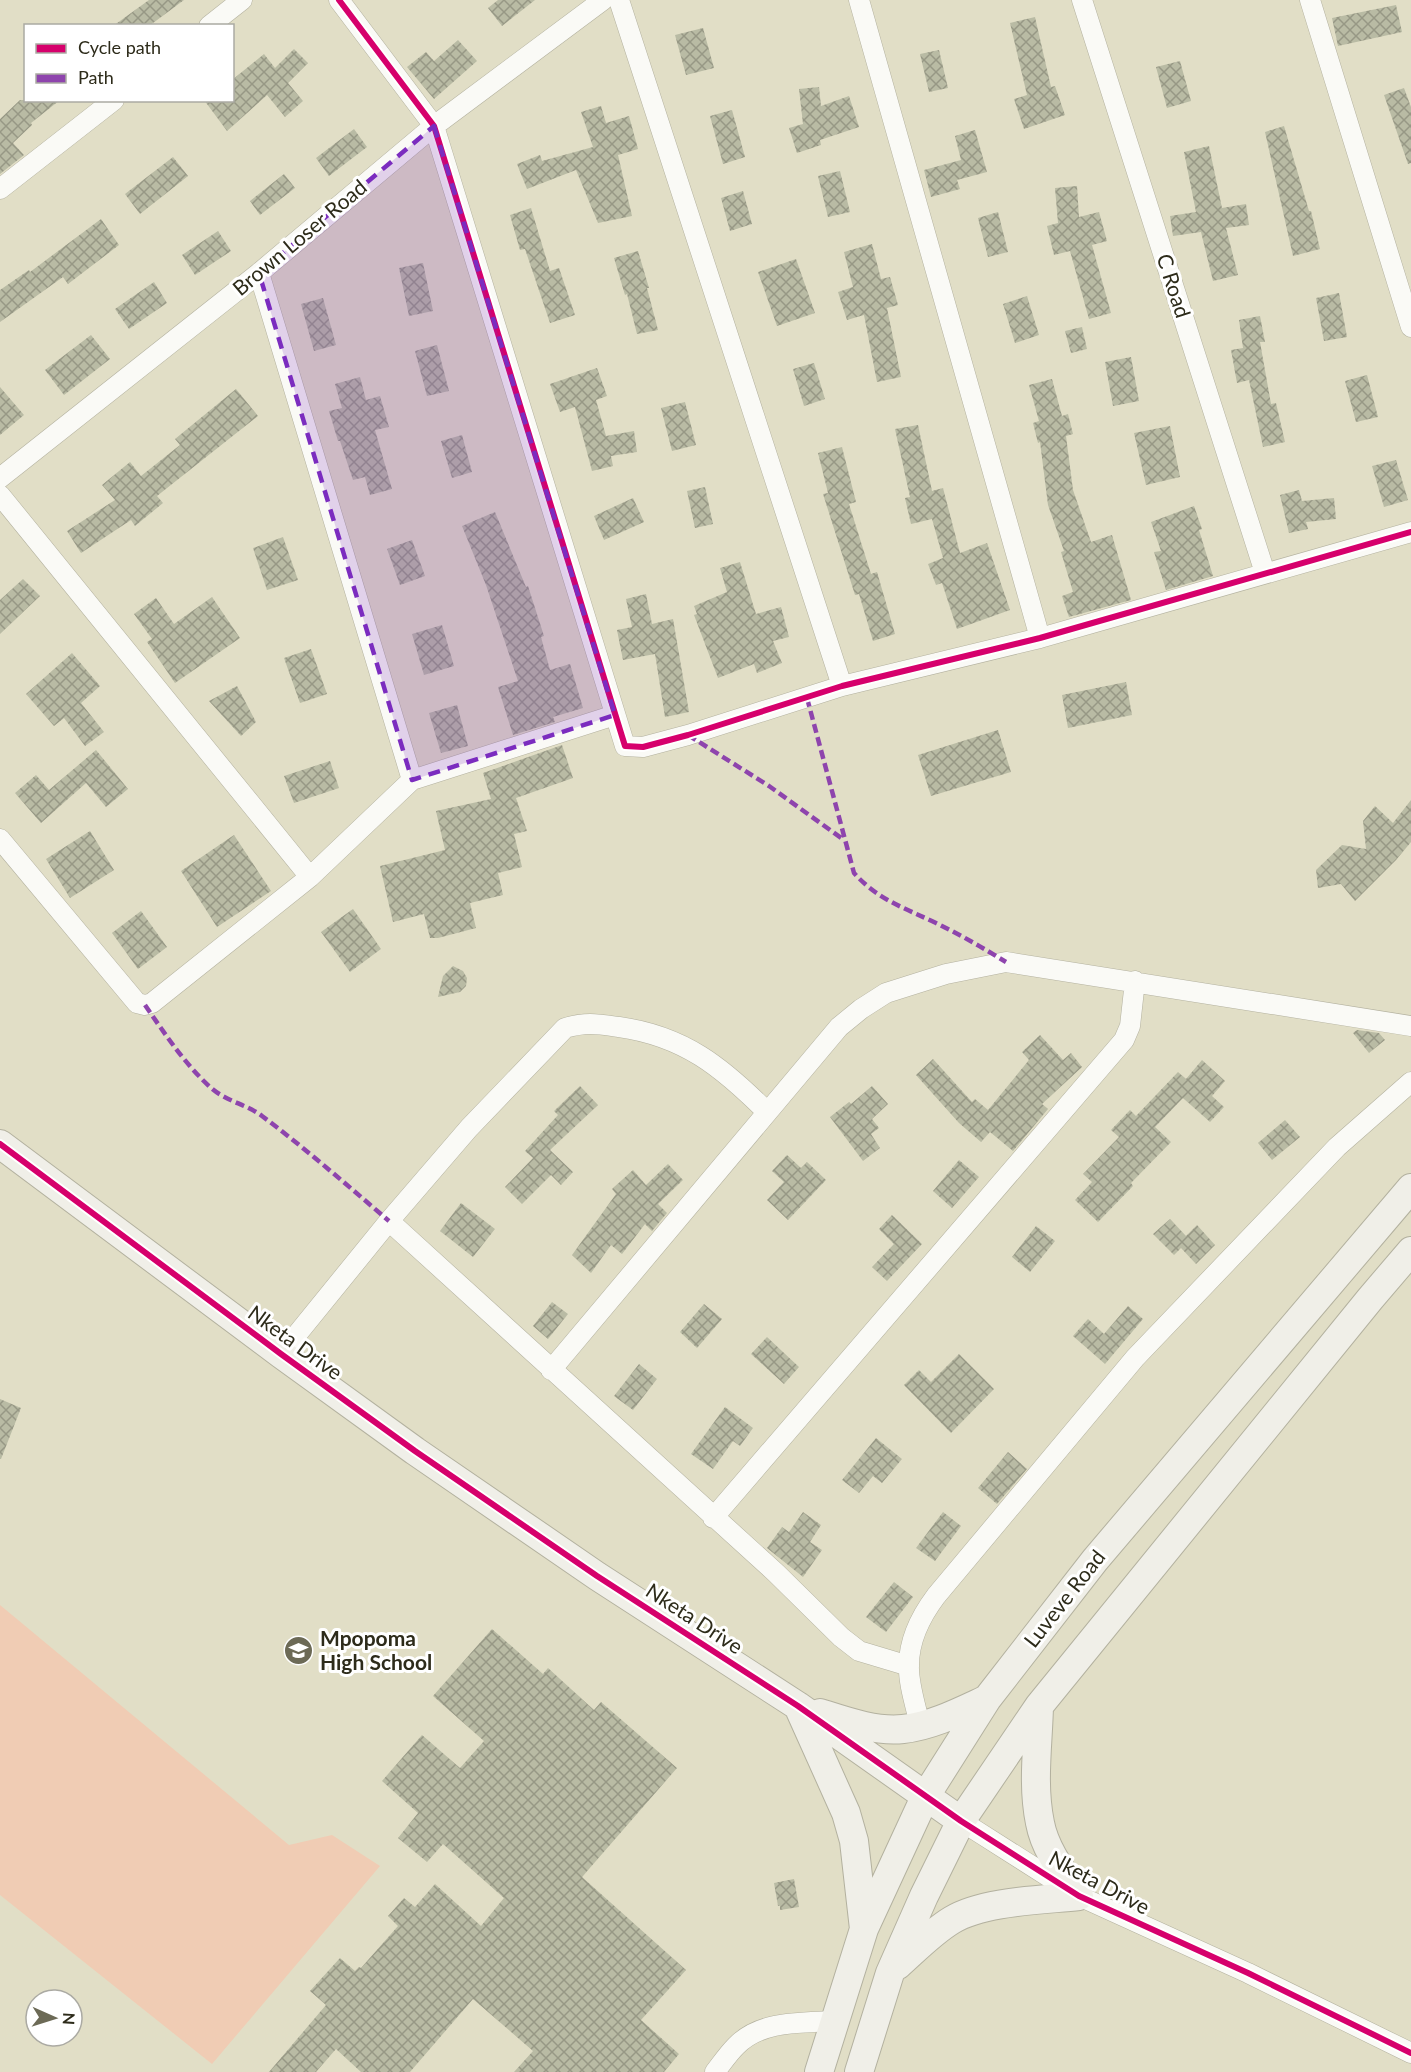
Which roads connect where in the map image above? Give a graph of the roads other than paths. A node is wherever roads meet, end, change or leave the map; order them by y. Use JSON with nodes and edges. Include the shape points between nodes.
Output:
{"nodes":[{"id":1,"x":242,"y":0,"type":"edge"},
{"id":2,"x":339,"y":0,"type":"edge"},
{"id":3,"x":603,"y":0,"type":"edge"},
{"id":4,"x":618,"y":0,"type":"edge"},
{"id":5,"x":859,"y":0,"type":"edge"},
{"id":6,"x":1082,"y":0,"type":"edge"},
{"id":7,"x":1310,"y":0,"type":"edge"},
{"id":8,"x":212,"y":24,"type":"edge"},
{"id":9,"x":111,"y":102,"type":"edge"},
{"id":10,"x":434,"y":126,"type":"junction"},
{"id":11,"x":0,"y":189,"type":"edge"},
{"id":12,"x":259,"y":273,"type":"junction"},
{"id":13,"x":1411,"y":327,"type":"edge"},
{"id":14,"x":0,"y":478,"type":"edge"},
{"id":15,"x":0,"y":495,"type":"edge"},
{"id":16,"x":1411,"y":531,"type":"edge"},
{"id":17,"x":1265,"y":573,"type":"junction"},
{"id":18,"x":1040,"y":638,"type":"junction"},
{"id":19,"x":842,"y":686,"type":"junction"},
{"id":20,"x":615,"y":715,"type":"junction"},
{"id":21,"x":412,"y":780,"type":"junction"},
{"id":22,"x":0,"y":839,"type":"edge"},
{"id":23,"x":310,"y":877,"type":"junction"},
{"id":24,"x":1136,"y":981,"type":"junction"},
{"id":25,"x":1411,"y":1026,"type":"edge"},
{"id":26,"x":1411,"y":1082,"type":"edge"},
{"id":27,"x":767,"y":1112,"type":"junction"},
{"id":28,"x":0,"y":1144,"type":"edge"},
{"id":29,"x":1411,"y":1188,"type":"edge"},
{"id":30,"x":389,"y":1221,"type":"junction"},
{"id":31,"x":1411,"y":1251,"type":"edge"},
{"id":32,"x":281,"y":1354,"type":"junction"},
{"id":33,"x":550,"y":1370,"type":"junction"},
{"id":34,"x":713,"y":1518,"type":"junction"},
{"id":35,"x":909,"y":1666,"type":"junction"},
{"id":36,"x":987,"y":1700,"type":"junction"},
{"id":37,"x":798,"y":1706,"type":"junction"},
{"id":38,"x":1040,"y":1706,"type":"junction"},
{"id":39,"x":920,"y":1725,"type":"junction"},
{"id":40,"x":925,"y":1797,"type":"junction"},
{"id":41,"x":961,"y":1821,"type":"junction"},
{"id":42,"x":1079,"y":1896,"type":"junction"},
{"id":43,"x":864,"y":1929,"type":"junction"},
{"id":44,"x":890,"y":1973,"type":"junction"},
{"id":45,"x":834,"y":2021,"type":"junction"},
{"id":46,"x":1411,"y":2054,"type":"edge"},
{"id":47,"x":715,"y":2072,"type":"edge"},
{"id":48,"x":819,"y":2072,"type":"edge"},
{"id":49,"x":859,"y":2072,"type":"edge"}],
"edges":[{"from":1,"to":8,"type":"street"},
{"from":2,"to":10,"type":"street"},
{"from":3,"to":10,"type":"street","name":"Brown Loser Road"},
{"from":4,"to":19,"type":"street"},
{"from":5,"to":18,"type":"street"},
{"from":6,"to":17,"type":"street","name":"C Road"},
{"from":7,"to":13,"type":"street"},
{"from":9,"to":11,"type":"street"},
{"from":10,"to":12,"type":"street","name":"Brown Loser Road"},
{"from":10,"to":20,"type":"street"},
{"from":12,"to":14,"type":"street","name":"Brown Loser Road"},
{"from":12,"to":21,"type":"street"},
{"from":15,"to":23,"type":"street"},
{"from":16,"to":17,"type":"street"},
{"from":17,"to":18,"type":"street"},
{"from":18,"to":19,"type":"street"},
{"from":19,"to":20,"type":"street","via":[[644,747],[625,746]]},
{"from":20,"to":21,"type":"street"},
{"from":21,"to":23,"type":"street"},
{"from":22,"to":23,"type":"street","via":[[137,1003],[145,1005],[152,1004]]},
{"from":24,"to":25,"type":"street"},
{"from":24,"to":27,"type":"street","via":[[1006,962],[946,974],[886,993],[839,1027]]},
{"from":24,"to":34,"type":"street","via":[[1130,1026],[1124,1040]]},
{"from":26,"to":35,"type":"street","via":[[1336,1147],[1135,1358],[926,1609],[912,1644]]},
{"from":27,"to":30,"type":"street","via":[[733,1078],[668,1038],[594,1024],[565,1028],[469,1128]]},
{"from":27,"to":33,"type":"street"},
{"from":28,"to":32,"type":"street","name":"Nketa Drive"},
{"from":29,"to":36,"type":"street","name":"Luveve Road","via":[[1095,1560]]},
{"from":30,"to":32,"type":"street"},
{"from":30,"to":33,"type":"street"},
{"from":31,"to":38,"type":"street"},
{"from":32,"to":37,"type":"street","name":"Nketa Drive","via":[[597,1576]]},
{"from":33,"to":34,"type":"street"},
{"from":34,"to":35,"type":"street","via":[[859,1651]]},
{"from":35,"to":39,"type":"street"},
{"from":36,"to":39,"type":"street"},
{"from":36,"to":40,"type":"street","name":"Luveve Road"},
{"from":37,"to":39,"type":"street","via":[[875,1727],[901,1730]]},
{"from":37,"to":40,"type":"street","name":"Nketa Drive"},
{"from":37,"to":43,"type":"street","via":[[846,1813],[854,1841]]},
{"from":38,"to":41,"type":"street"},
{"from":38,"to":42,"type":"street","via":[[1036,1782],[1040,1824],[1055,1861]]},
{"from":40,"to":41,"type":"street","name":"Nketa Drive"},
{"from":40,"to":43,"type":"street","name":"Luveve Road"},
{"from":41,"to":42,"type":"street","name":"Nketa Drive"},
{"from":41,"to":44,"type":"street"},
{"from":42,"to":44,"type":"street","via":[[976,1910],[936,1931]]},
{"from":42,"to":46,"type":"street","name":"Nketa Drive","via":[[1248,1973]]},
{"from":43,"to":45,"type":"street","name":"Luveve Road"},
{"from":44,"to":49,"type":"street"},
{"from":45,"to":47,"type":"street","via":[[783,2024],[761,2030],[737,2044]]},
{"from":45,"to":48,"type":"street","name":"Luveve Road"}]}
